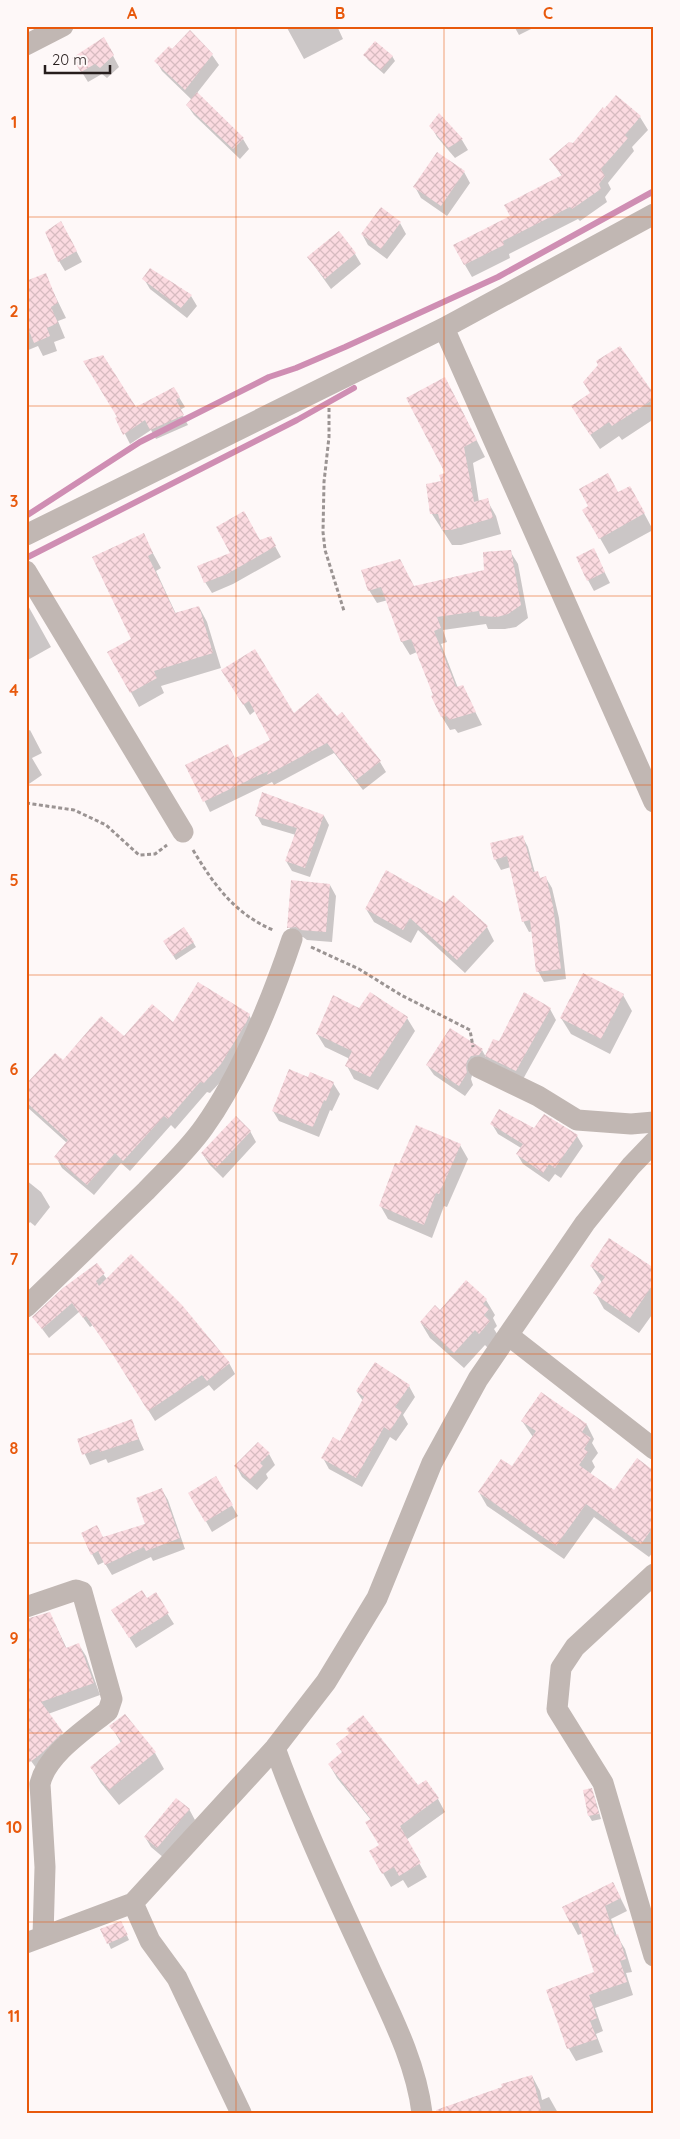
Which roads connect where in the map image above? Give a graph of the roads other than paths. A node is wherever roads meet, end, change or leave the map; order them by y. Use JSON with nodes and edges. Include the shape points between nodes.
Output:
{"nodes":[{"id":1,"x":63,"y":26,"type":"edge"},
{"id":2,"x":26,"y":45,"type":"edge"},
{"id":3,"x":654,"y":214,"type":"edge"},
{"id":4,"x":444,"y":328,"type":"junction"},
{"id":5,"x":26,"y":535,"type":"edge"},
{"id":6,"x":26,"y":571,"type":"edge"},
{"id":7,"x":654,"y":802,"type":"edge"},
{"id":8,"x":183,"y":832,"type":"road end"},
{"id":9,"x":292,"y":938,"type":"road end"},
{"id":10,"x":478,"y":1067,"type":"road end"},
{"id":11,"x":654,"y":1122,"type":"edge"},
{"id":12,"x":654,"y":1142,"type":"edge"},
{"id":13,"x":26,"y":1307,"type":"edge"},
{"id":14,"x":508,"y":1335,"type":"junction"},
{"id":15,"x":654,"y":1449,"type":"edge"},
{"id":16,"x":654,"y":1574,"type":"edge"},
{"id":17,"x":26,"y":1607,"type":"edge"},
{"id":18,"x":275,"y":1748,"type":"junction"},
{"id":19,"x":133,"y":1903,"type":"junction"},
{"id":20,"x":34,"y":1940,"type":"edge"},
{"id":21,"x":654,"y":1956,"type":"edge"},
{"id":22,"x":241,"y":2113,"type":"edge"},
{"id":23,"x":422,"y":2113,"type":"edge"}],
"edges":[{"from":1,"to":2,"type":"street"},
{"from":3,"to":4,"type":"street"},
{"from":4,"to":5,"type":"street"},
{"from":4,"to":7,"type":"street"},
{"from":6,"to":8,"type":"street"},
{"from":9,"to":13,"type":"street","via":[[282,969],[246,1050],[204,1128],[157,1179]]},
{"from":10,"to":11,"type":"street","via":[[578,1120],[631,1124]]},
{"from":12,"to":14,"type":"street","via":[[585,1223]]},
{"from":14,"to":15,"type":"street"},
{"from":14,"to":18,"type":"street","via":[[478,1379],[432,1463],[377,1598],[326,1682]]},
{"from":16,"to":21,"type":"street","via":[[575,1647],[561,1668],[557,1709],[603,1783]]},
{"from":17,"to":20,"type":"street","via":[[76,1590],[82,1592],[112,1699],[108,1711],[50,1762],[42,1774],[45,1867]]},
{"from":18,"to":19,"type":"street"},
{"from":18,"to":23,"type":"street","via":[[295,1802],[394,2024],[420,2093]]},
{"from":19,"to":20,"type":"street"},
{"from":19,"to":22,"type":"street","via":[[150,1941],[177,1978]]}]}
